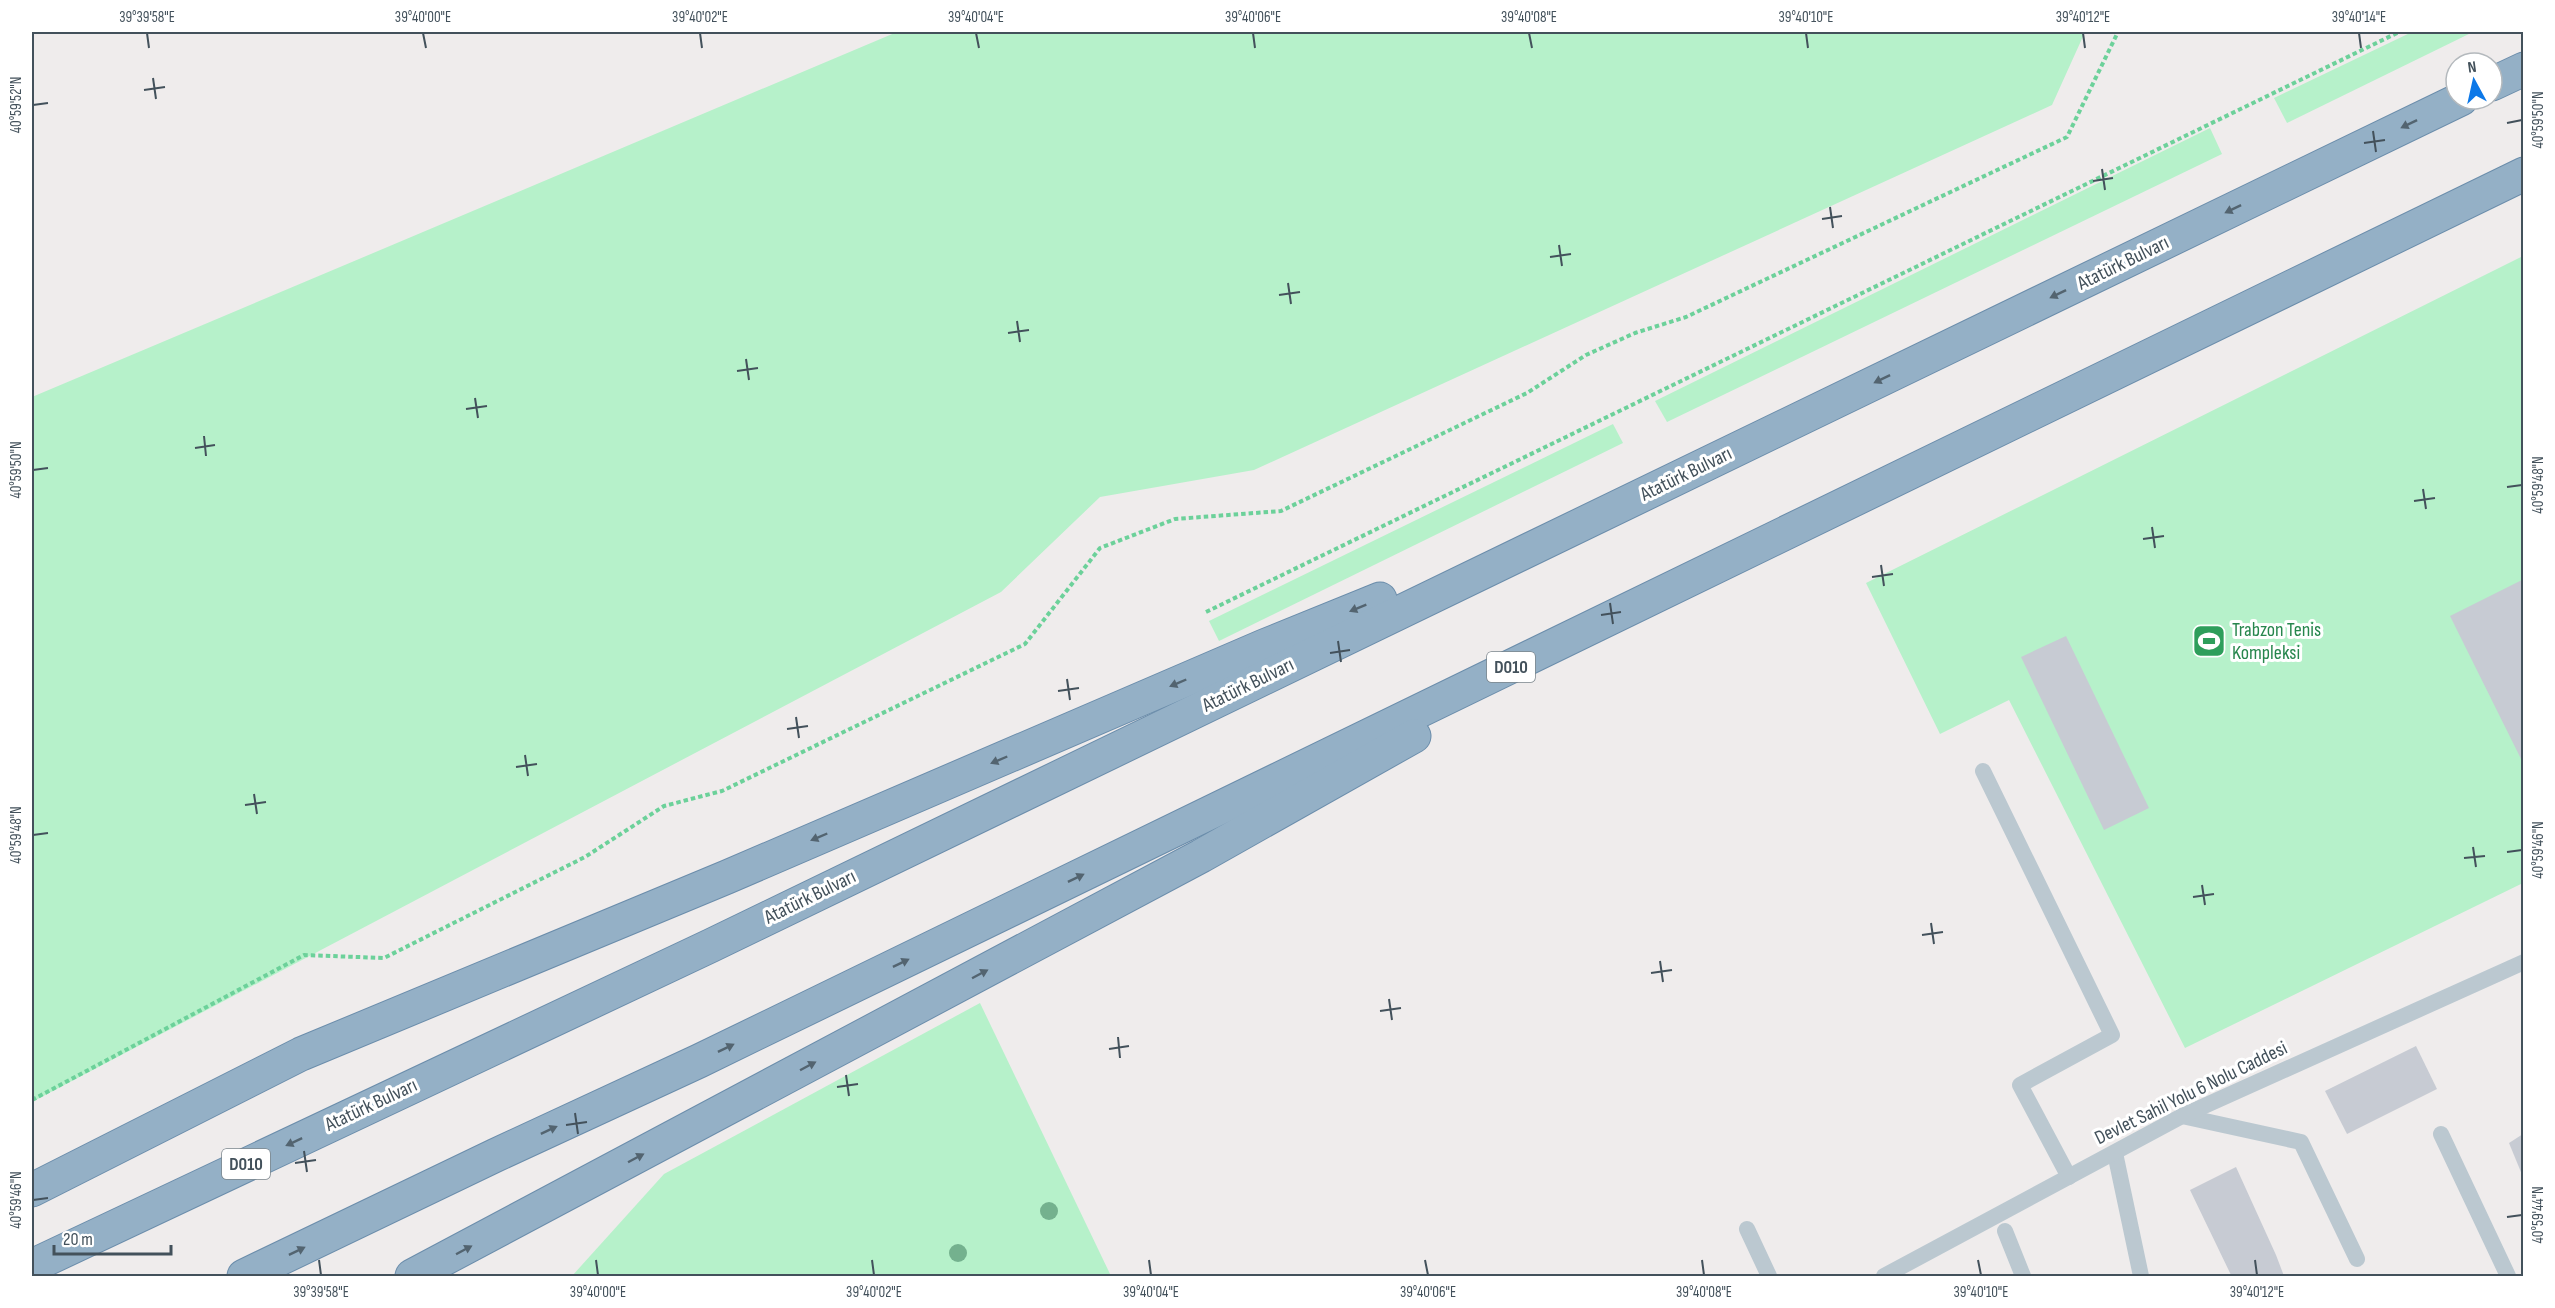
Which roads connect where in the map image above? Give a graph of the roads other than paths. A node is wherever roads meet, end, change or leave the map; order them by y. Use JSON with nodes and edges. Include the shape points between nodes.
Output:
{"nodes":[{"id":1,"x":2523,"y":69,"type":"edge"},
{"id":2,"x":2504,"y":78,"type":"edge"},
{"id":3,"x":2444,"y":108,"type":"edge"},
{"id":4,"x":2523,"y":174,"type":"edge"},
{"id":5,"x":1665,"y":484,"type":"junction"},
{"id":6,"x":1710,"y":570,"type":"junction"},
{"id":7,"x":1983,"y":771,"type":"dead end"},
{"id":8,"x":2523,"y":962,"type":"edge"},
{"id":9,"x":2182,"y":1116,"type":"junction"},
{"id":10,"x":2441,"y":1134,"type":"dead end"},
{"id":11,"x":2115,"y":1153,"type":"junction"},
{"id":12,"x":2069,"y":1177,"type":"junction"},
{"id":13,"x":32,"y":1190,"type":"edge"},
{"id":14,"x":1748,"y":1229,"type":"dead end"},
{"id":15,"x":2005,"y":1231,"type":"dead end"},
{"id":16,"x":2357,"y":1258,"type":"dead end"},
{"id":17,"x":32,"y":1266,"type":"edge"},
{"id":18,"x":244,"y":1276,"type":"edge"},
{"id":19,"x":412,"y":1276,"type":"edge"},
{"id":20,"x":1769,"y":1276,"type":"edge"},
{"id":21,"x":1884,"y":1276,"type":"edge"},
{"id":22,"x":2023,"y":1276,"type":"edge"},
{"id":23,"x":2141,"y":1276,"type":"edge"},
{"id":24,"x":2508,"y":1276,"type":"edge"}],
"edges":[{"from":1,"to":2,"type":"highway"},
{"from":3,"to":5,"type":"highway","name":"Atatürk Bulvarı","number":"D010","one_way":true},
{"from":4,"to":6,"type":"highway","number":"D010"},
{"from":5,"to":13,"type":"highway","one_way":true,"via":[[1264,646],[727,877],[301,1054]]},
{"from":5,"to":17,"type":"highway","name":"Atatürk Bulvarı","number":"D010","one_way":true,"via":[[742,930]]},
{"from":18,"to":6,"type":"highway","number":"D010","one_way":true,"via":[[699,1061]]},
{"from":19,"to":6,"type":"highway","one_way":true,"via":[[1201,856]]},
{"from":7,"to":12,"type":"lane","via":[[2112,1035],[2020,1085]]},
{"from":8,"to":9,"type":"lane","name":"Devlet Sahil Yolu 6 Nolu Caddesi"},
{"from":9,"to":11,"type":"lane","name":"Devlet Sahil Yolu 6 Nolu Caddesi"},
{"from":9,"to":16,"type":"lane","via":[[2301,1142]]},
{"from":10,"to":24,"type":"lane"},
{"from":11,"to":12,"type":"lane","name":"Devlet Sahil Yolu 6 Nolu Caddesi"},
{"from":11,"to":23,"type":"lane"},
{"from":12,"to":21,"type":"lane","name":"Devlet Sahil Yolu 6 Nolu Caddesi"},
{"from":14,"to":20,"type":"lane"},
{"from":15,"to":22,"type":"lane"}]}
